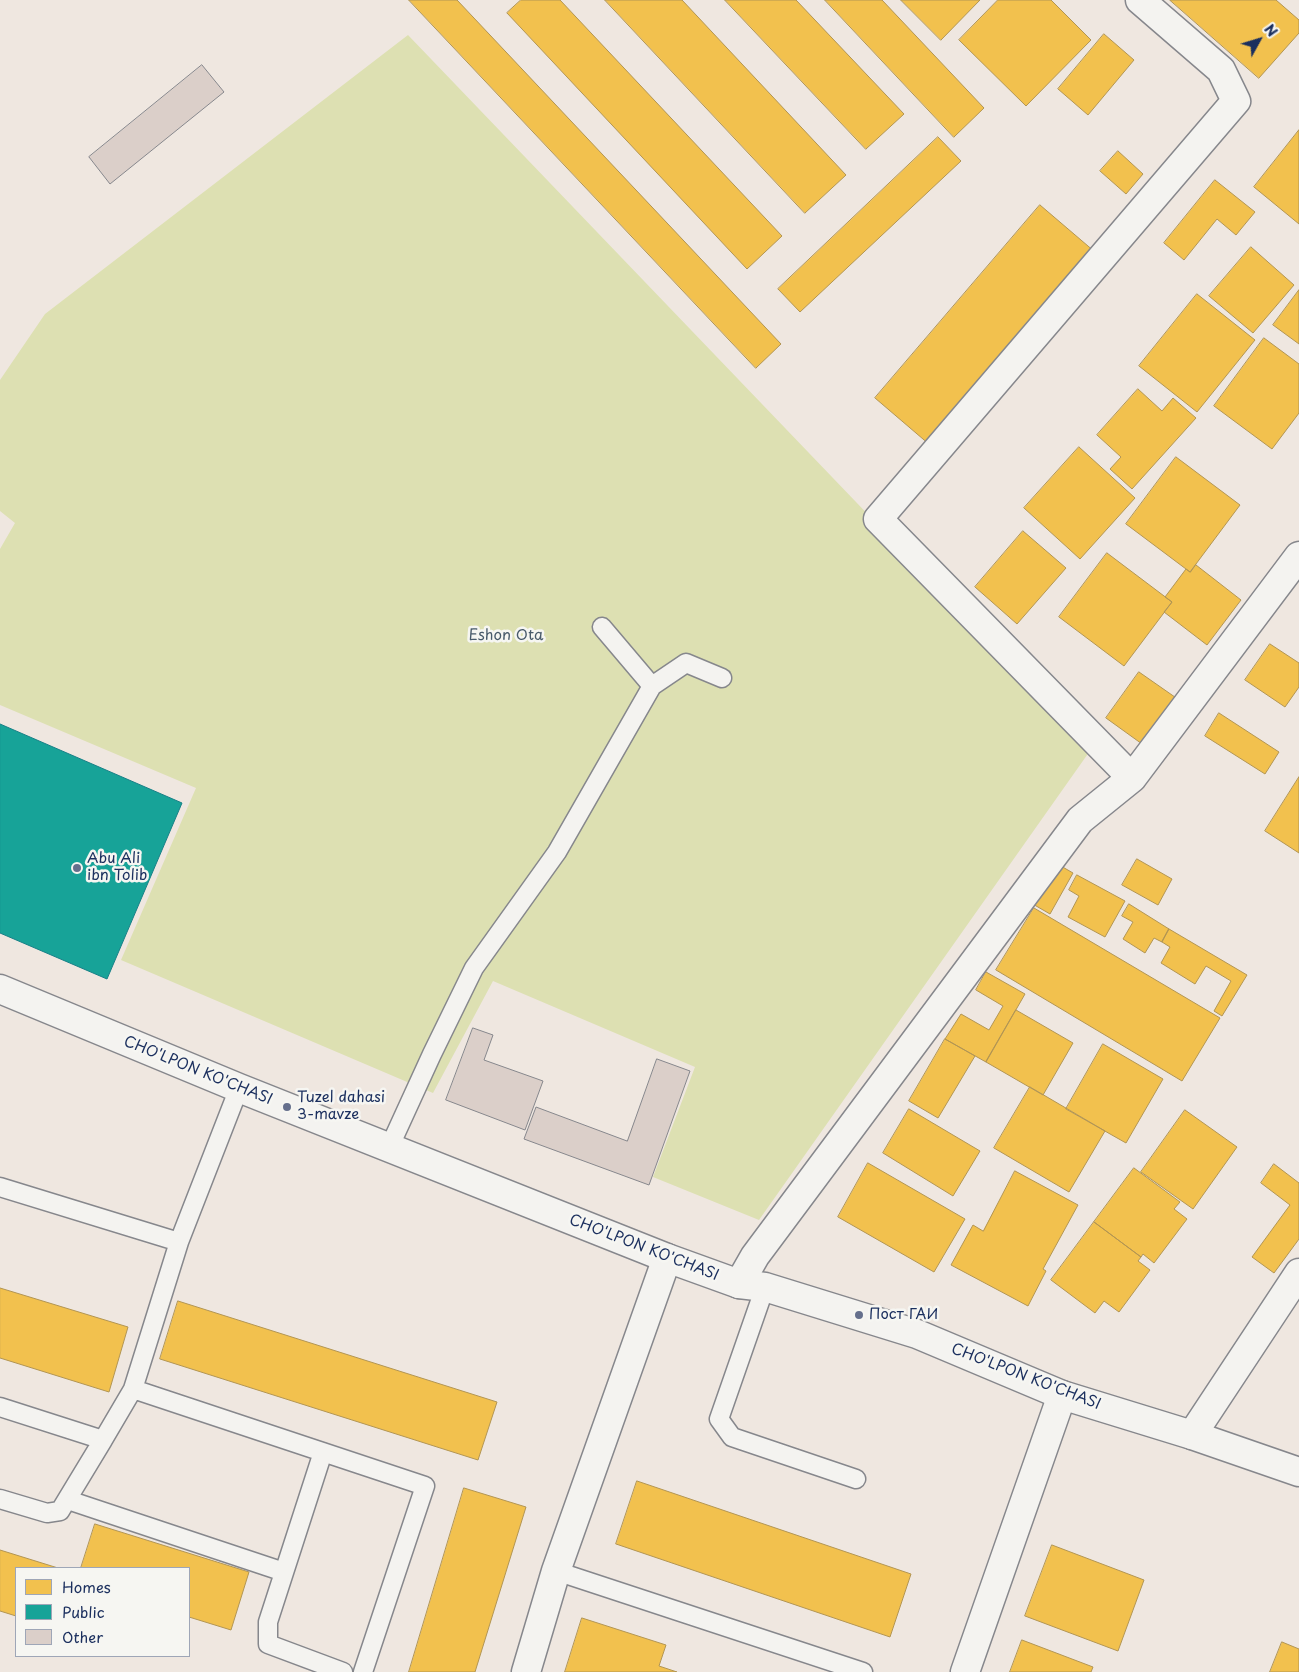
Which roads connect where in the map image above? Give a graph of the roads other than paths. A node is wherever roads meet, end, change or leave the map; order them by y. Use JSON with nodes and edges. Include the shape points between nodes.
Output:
{"nodes":[{"id":1,"x":1140,"y":0,"type":"edge"},
{"id":2,"x":1299,"y":556,"type":"edge"},
{"id":3,"x":602,"y":627,"type":"dead end"},
{"id":4,"x":722,"y":678,"type":"dead end"},
{"id":5,"x":652,"y":686,"type":"junction"},
{"id":6,"x":1132,"y":778,"type":"junction"},
{"id":7,"x":0,"y":989,"type":"edge"},
{"id":8,"x":239,"y":1088,"type":"junction"},
{"id":9,"x":389,"y":1148,"type":"junction"},
{"id":10,"x":0,"y":1187,"type":"edge"},
{"id":11,"x":179,"y":1242,"type":"junction"},
{"id":12,"x":666,"y":1258,"type":"junction"},
{"id":13,"x":1299,"y":1273,"type":"edge"},
{"id":14,"x":752,"y":1286,"type":"junction"},
{"id":15,"x":133,"y":1390,"type":"junction"},
{"id":16,"x":1062,"y":1394,"type":"junction"},
{"id":17,"x":0,"y":1407,"type":"edge"},
{"id":18,"x":1192,"y":1435,"type":"junction"},
{"id":19,"x":103,"y":1440,"type":"junction"},
{"id":20,"x":323,"y":1452,"type":"junction"},
{"id":21,"x":1299,"y":1472,"type":"edge"},
{"id":22,"x":856,"y":1479,"type":"dead end"},
{"id":23,"x":0,"y":1499,"type":"edge"},
{"id":24,"x":68,"y":1500,"type":"junction"},
{"id":25,"x":556,"y":1570,"type":"junction"},
{"id":26,"x":284,"y":1572,"type":"junction"},
{"id":27,"x":343,"y":1672,"type":"edge"},
{"id":28,"x":363,"y":1672,"type":"edge"},
{"id":29,"x":526,"y":1672,"type":"edge"},
{"id":30,"x":863,"y":1672,"type":"edge"},
{"id":31,"x":965,"y":1672,"type":"edge"}],
"edges":[{"from":1,"to":6,"type":"street","via":[[1221,70],[1236,101],[878,519]]},
{"from":2,"to":6,"type":"street"},
{"from":3,"to":5,"type":"lane"},
{"from":4,"to":5,"type":"lane","via":[[686,663]]},
{"from":5,"to":9,"type":"lane","via":[[557,852],[474,968]]},
{"from":6,"to":14,"type":"street","via":[[1080,820],[755,1256]]},
{"from":7,"to":8,"type":"street","name":"CHO'LPON KO'CHASI"},
{"from":8,"to":9,"type":"street","name":"CHO'LPON KO'CHASI"},
{"from":8,"to":11,"type":"lane"},
{"from":9,"to":12,"type":"street","name":"CHO'LPON KO'CHASI"},
{"from":10,"to":11,"type":"lane"},
{"from":11,"to":15,"type":"lane"},
{"from":12,"to":14,"type":"street","name":"CHO'LPON KO'CHASI"},
{"from":12,"to":25,"type":"street"},
{"from":13,"to":18,"type":"street"},
{"from":14,"to":16,"type":"street","name":"CHO'LPON KO'CHASI","via":[[917,1334]]},
{"from":14,"to":22,"type":"lane","via":[[719,1419],[732,1437]]},
{"from":15,"to":19,"type":"lane"},
{"from":15,"to":20,"type":"lane"},
{"from":16,"to":18,"type":"street","name":"CHO'LPON KO'CHASI"},
{"from":16,"to":31,"type":"street"},
{"from":17,"to":19,"type":"lane"},
{"from":18,"to":21,"type":"street","name":"CHO'LPON KO'CHASI"},
{"from":19,"to":24,"type":"lane"},
{"from":20,"to":26,"type":"lane"},
{"from":20,"to":28,"type":"lane","via":[[425,1486]]},
{"from":23,"to":24,"type":"lane","via":[[47,1513],[60,1510]]},
{"from":24,"to":26,"type":"lane"},
{"from":25,"to":29,"type":"street"},
{"from":25,"to":30,"type":"lane"},
{"from":26,"to":27,"type":"lane","via":[[268,1622],[268,1644]]}]}
